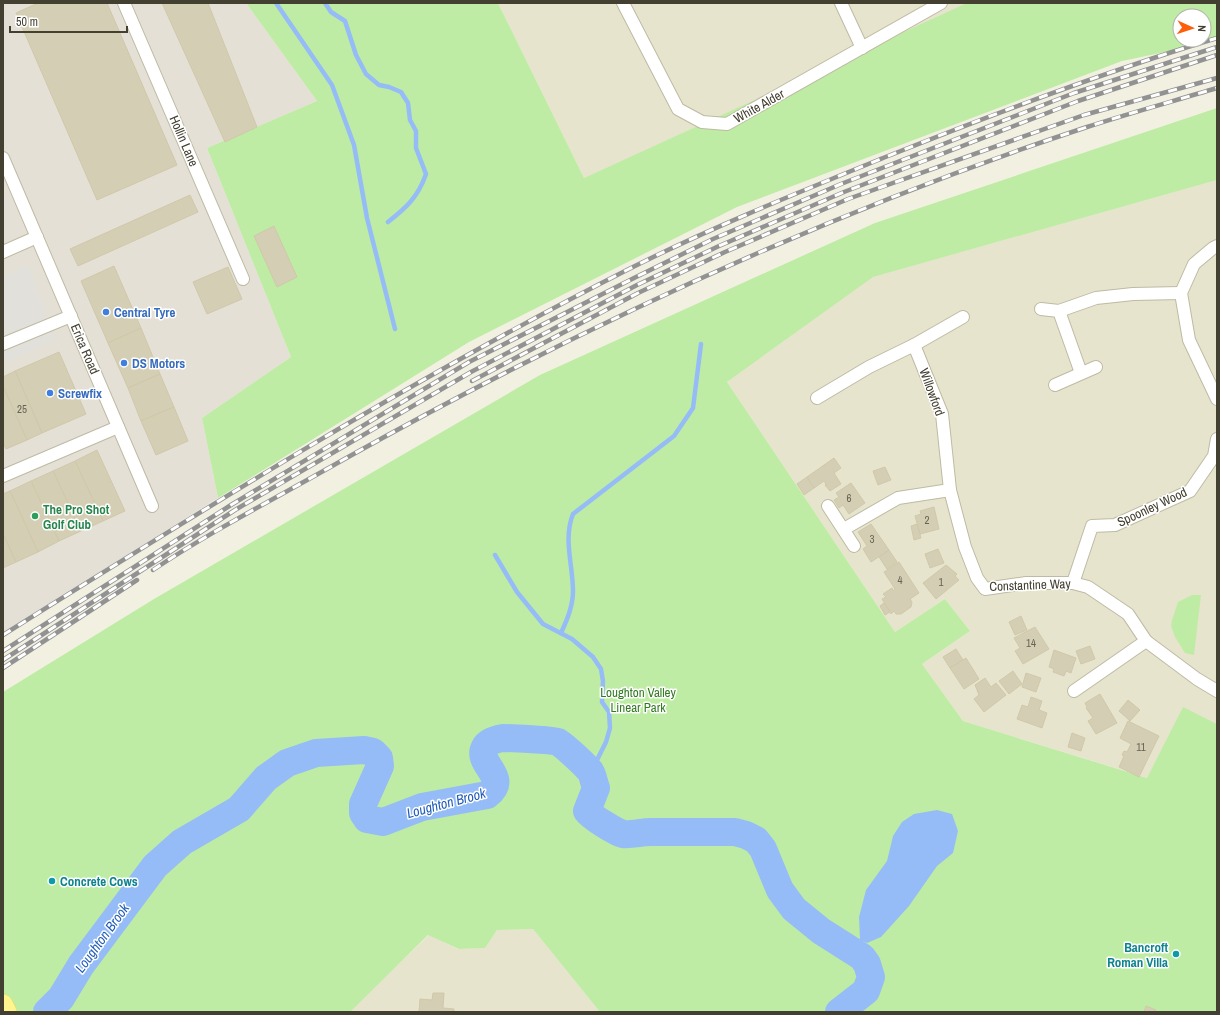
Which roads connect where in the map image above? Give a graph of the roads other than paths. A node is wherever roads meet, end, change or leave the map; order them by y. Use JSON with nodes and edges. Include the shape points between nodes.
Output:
{"nodes":[{"id":1,"x":124,"y":3,"type":"edge"},
{"id":2,"x":623,"y":3,"type":"edge"},
{"id":3,"x":841,"y":3,"type":"edge"},
{"id":4,"x":941,"y":3,"type":"edge"},
{"id":5,"x":862,"y":48,"type":"junction"},
{"id":6,"x":3,"y":158,"type":"edge"},
{"id":7,"x":37,"y":237,"type":"junction"},
{"id":8,"x":1217,"y":246,"type":"edge"},
{"id":9,"x":3,"y":252,"type":"edge"},
{"id":10,"x":243,"y":279,"type":"dead end"},
{"id":11,"x":1181,"y":293,"type":"junction"},
{"id":12,"x":1041,"y":309,"type":"dead end"},
{"id":13,"x":1059,"y":311,"type":"junction"},
{"id":14,"x":71,"y":316,"type":"junction"},
{"id":15,"x":963,"y":317,"type":"dead end"},
{"id":16,"x":3,"y":344,"type":"edge"},
{"id":17,"x":914,"y":344,"type":"junction"},
{"id":18,"x":1096,"y":367,"type":"dead end"},
{"id":19,"x":1081,"y":373,"type":"junction"},
{"id":20,"x":1055,"y":385,"type":"dead end"},
{"id":21,"x":817,"y":398,"type":"dead end"},
{"id":22,"x":1217,"y":399,"type":"edge"},
{"id":23,"x":118,"y":426,"type":"junction"},
{"id":24,"x":1217,"y":439,"type":"edge"},
{"id":25,"x":3,"y":476,"type":"edge"},
{"id":26,"x":950,"y":490,"type":"junction"},
{"id":27,"x":152,"y":506,"type":"dead end"},
{"id":28,"x":828,"y":506,"type":"dead end"},
{"id":29,"x":844,"y":529,"type":"junction"},
{"id":30,"x":854,"y":546,"type":"dead end"},
{"id":31,"x":976,"y":578,"type":"joint"},
{"id":32,"x":1073,"y":583,"type":"junction"},
{"id":33,"x":1146,"y":641,"type":"junction"},
{"id":34,"x":1074,"y":691,"type":"dead end"},
{"id":35,"x":1217,"y":691,"type":"edge"},
{"id":36,"x":3,"y":1004,"type":"edge"},
{"id":37,"x":7,"y":1012,"type":"edge"}],
"edges":[{"from":1,"to":10,"type":"street","name":"Hollin Lane"},
{"from":2,"to":5,"type":"street","name":"White Alder","via":[[678,109],[702,122],[727,124]]},
{"from":3,"to":5,"type":"street"},
{"from":4,"to":5,"type":"street","name":"White Alder"},
{"from":6,"to":7,"type":"street","name":"Erica Road"},
{"from":7,"to":9,"type":"street"},
{"from":7,"to":14,"type":"street","name":"Erica Road"},
{"from":8,"to":11,"type":"street","via":[[1194,264]]},
{"from":11,"to":13,"type":"street","via":[[1096,298]]},
{"from":11,"to":22,"type":"street","via":[[1189,340]]},
{"from":12,"to":13,"type":"street"},
{"from":13,"to":19,"type":"street"},
{"from":14,"to":16,"type":"street"},
{"from":14,"to":23,"type":"street","name":"Erica Road"},
{"from":15,"to":17,"type":"street"},
{"from":17,"to":21,"type":"street"},
{"from":17,"to":26,"type":"street","name":"Willowford","via":[[942,414]]},
{"from":18,"to":19,"type":"street"},
{"from":19,"to":20,"type":"street"},
{"from":23,"to":25,"type":"street"},
{"from":23,"to":27,"type":"street","name":"Erica Road"},
{"from":24,"to":32,"type":"street","name":"Spoonley Wood","via":[[1214,456],[1190,491],[1115,525],[1092,526]]},
{"from":26,"to":29,"type":"street","via":[[898,498]]},
{"from":26,"to":31,"type":"street","name":"Willowford"},
{"from":28,"to":29,"type":"street"},
{"from":29,"to":30,"type":"street"},
{"from":31,"to":32,"type":"street","name":"Constantine Way","via":[[985,589],[1026,583]]},
{"from":32,"to":33,"type":"street","name":"Constantine Way","via":[[1088,587],[1128,614]]},
{"from":33,"to":34,"type":"street"},
{"from":33,"to":35,"type":"street","name":"Constantine Way"},
{"from":36,"to":37,"type":"main road"}]}
